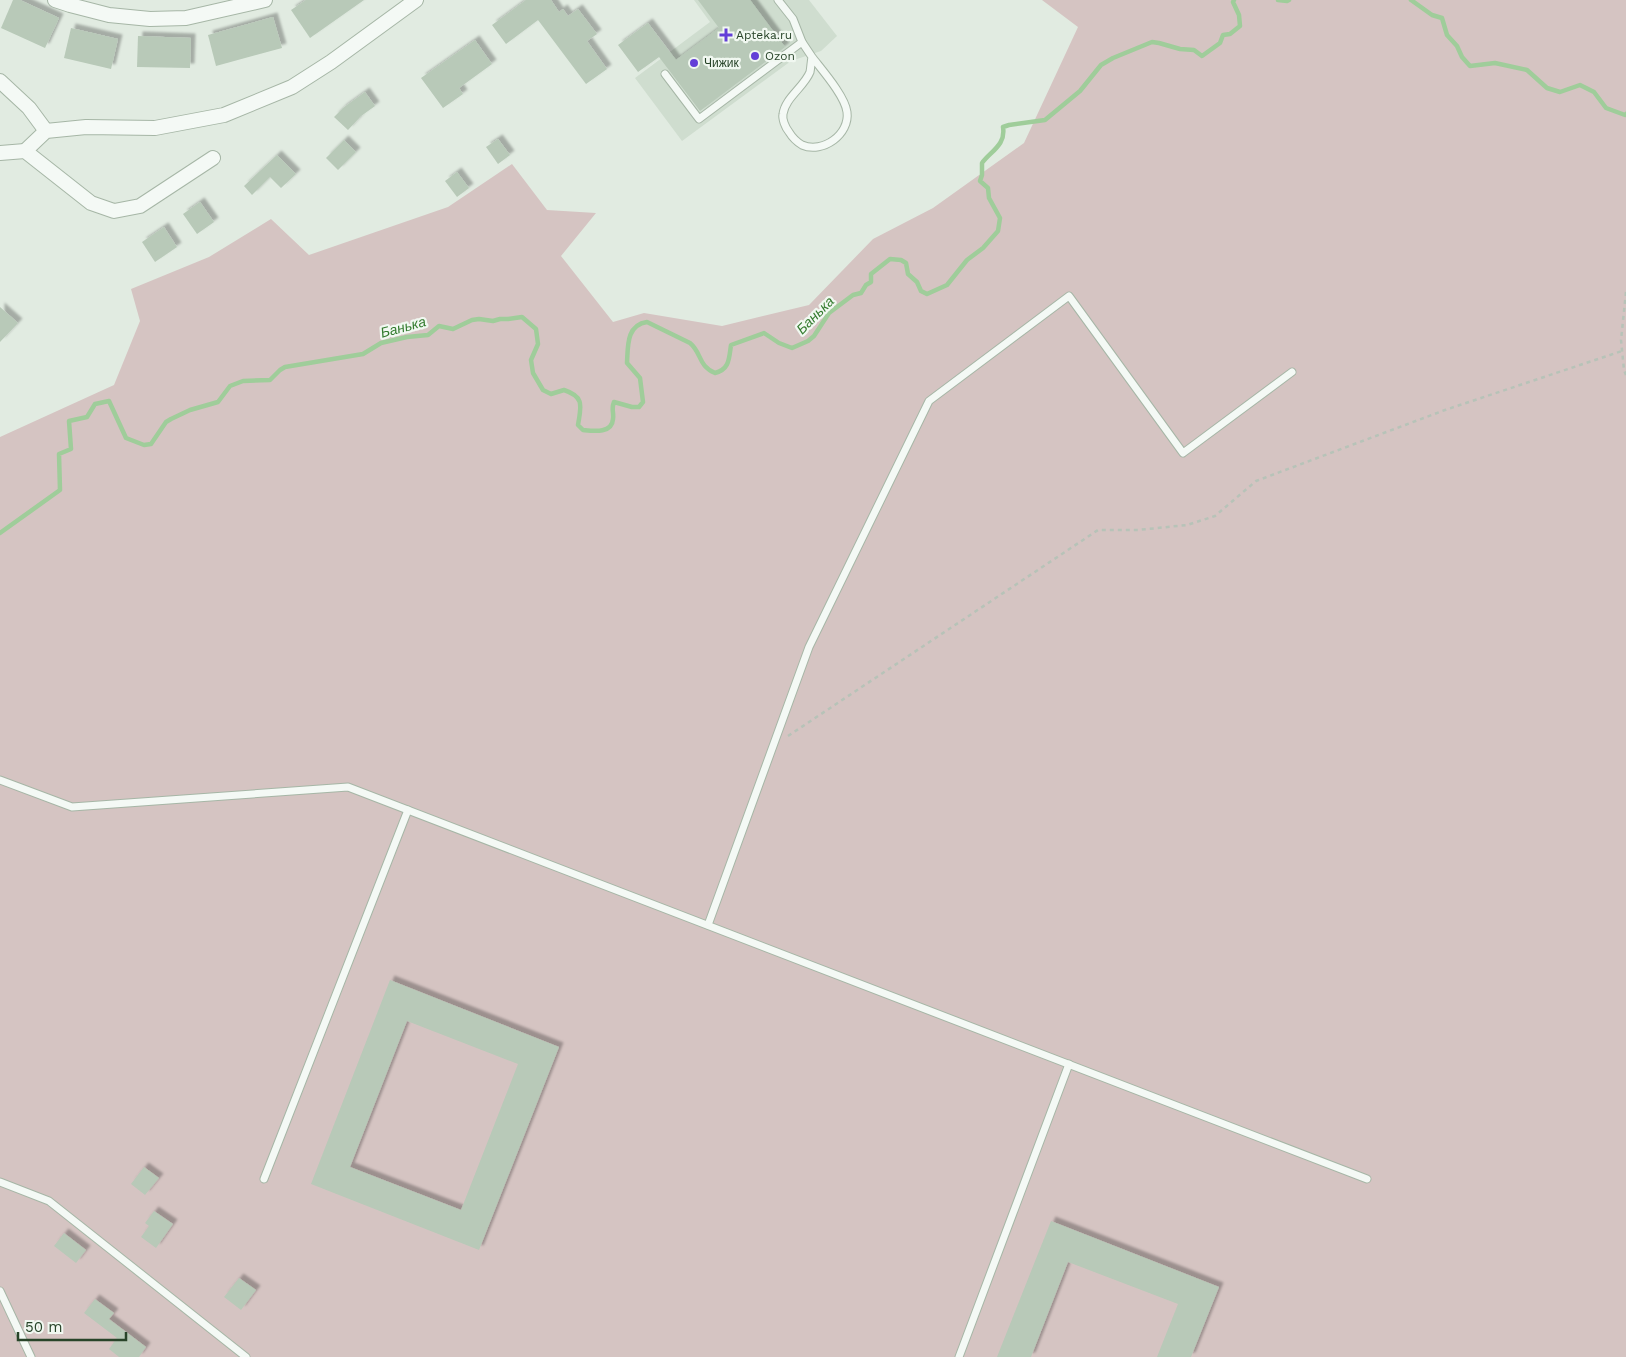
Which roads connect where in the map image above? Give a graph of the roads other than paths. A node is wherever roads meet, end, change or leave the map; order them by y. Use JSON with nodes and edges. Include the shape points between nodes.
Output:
{"nodes":[{"id":1,"x":56,"y":0,"type":"edge"},
{"id":2,"x":265,"y":0,"type":"edge"},
{"id":3,"x":416,"y":0,"type":"edge"},
{"id":4,"x":778,"y":0,"type":"edge"},
{"id":5,"x":802,"y":42,"type":"junction"},
{"id":6,"x":812,"y":57,"type":"junction"},
{"id":7,"x":665,"y":74,"type":"dead end"},
{"id":8,"x":0,"y":81,"type":"edge"},
{"id":9,"x":46,"y":131,"type":"junction"},
{"id":10,"x":25,"y":151,"type":"junction"},
{"id":11,"x":0,"y":153,"type":"edge"},
{"id":12,"x":213,"y":158,"type":"dead end"},
{"id":13,"x":1292,"y":372,"type":"dead end"},
{"id":14,"x":0,"y":780,"type":"edge"},
{"id":15,"x":408,"y":810,"type":"junction"},
{"id":16,"x":708,"y":925,"type":"junction"},
{"id":17,"x":1069,"y":1064,"type":"junction"},
{"id":18,"x":264,"y":1179,"type":"dead end"},
{"id":19,"x":1368,"y":1179,"type":"dead end"},
{"id":20,"x":0,"y":1182,"type":"edge"},
{"id":21,"x":0,"y":1291,"type":"edge"},
{"id":22,"x":31,"y":1357,"type":"edge"},
{"id":23,"x":246,"y":1357,"type":"edge"},
{"id":24,"x":959,"y":1357,"type":"edge"}],
"edges":[{"from":1,"to":2,"type":"street","via":[[109,15],[150,19],[186,18]]},
{"from":3,"to":9,"type":"street","via":[[292,87],[224,115],[156,128],[86,127]]},
{"from":4,"to":5,"type":"lane","via":[[793,19]]},
{"from":5,"to":6,"type":"lane"},
{"from":5,"to":7,"type":"lane","via":[[699,119]]},
{"from":6,"to":6,"type":"lane","via":[[810,72],[787,103],[783,115],[785,127],[792,137],[812,147],[830,142],[840,134],[846,124],[847,111],[838,92]]},
{"from":8,"to":9,"type":"street","via":[[29,108]]},
{"from":9,"to":10,"type":"street"},
{"from":10,"to":11,"type":"street"},
{"from":10,"to":12,"type":"street","via":[[92,203],[114,211],[140,206]]},
{"from":13,"to":16,"type":"lane","via":[[1183,453],[1070,296],[929,401],[809,647]]},
{"from":14,"to":15,"type":"lane","via":[[72,807],[348,786]]},
{"from":15,"to":16,"type":"lane"},
{"from":15,"to":18,"type":"lane"},
{"from":16,"to":17,"type":"lane"},
{"from":17,"to":19,"type":"lane"},
{"from":17,"to":24,"type":"lane"},
{"from":20,"to":23,"type":"lane","via":[[49,1201]]},
{"from":21,"to":22,"type":"lane"}]}
